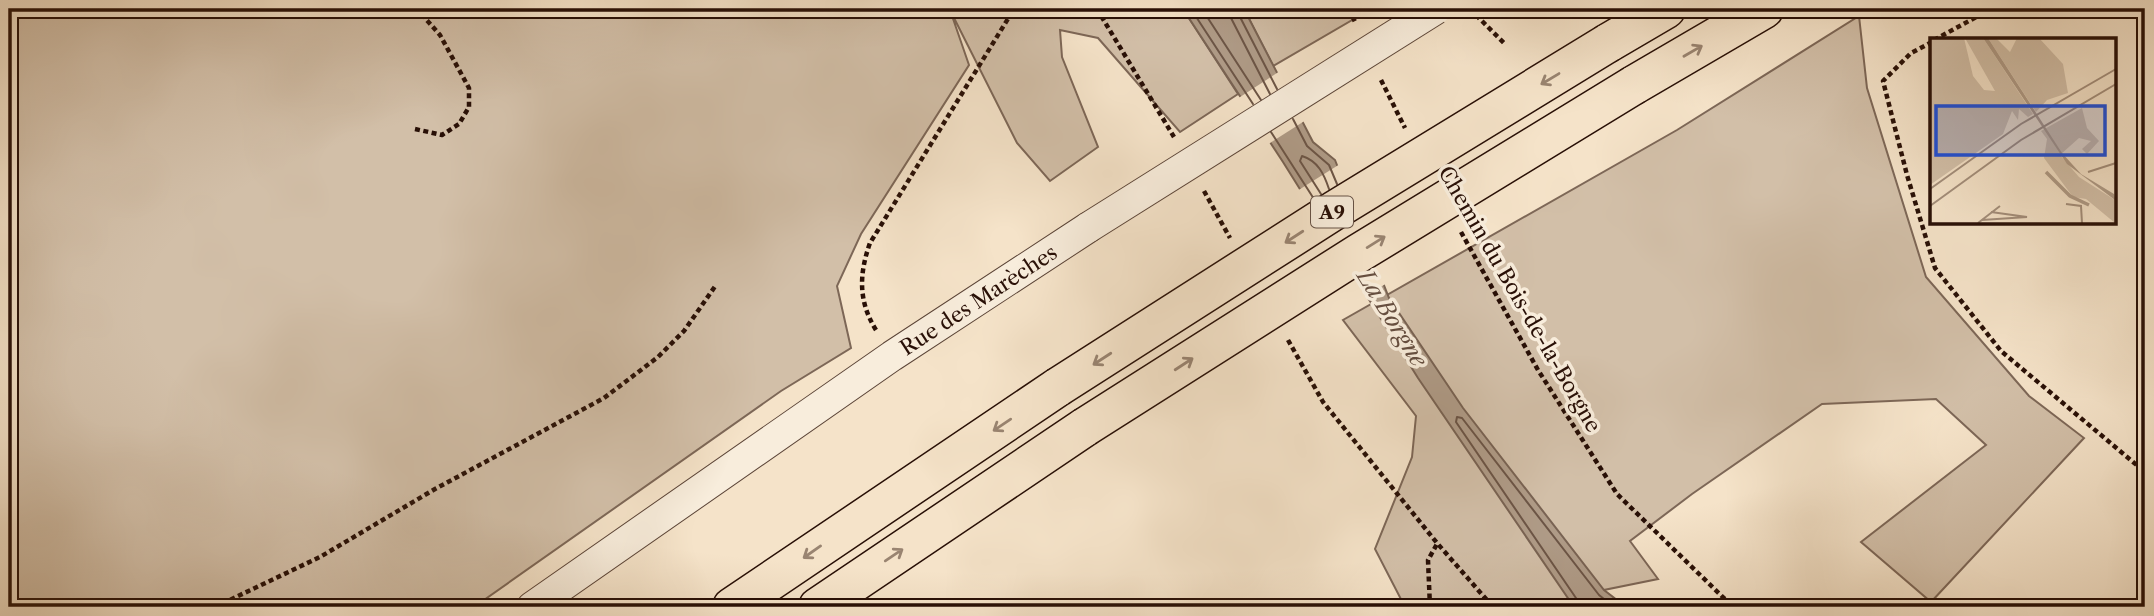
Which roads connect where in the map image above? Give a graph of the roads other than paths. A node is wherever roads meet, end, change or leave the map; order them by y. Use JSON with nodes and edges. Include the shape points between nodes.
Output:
{"nodes":[{"id":1,"x":1436,"y":9,"type":"edge"},
{"id":2,"x":1666,"y":9,"type":"edge"},
{"id":3,"x":1764,"y":9,"type":"edge"},
{"id":4,"x":532,"y":607,"type":"edge"},
{"id":5,"x":732,"y":607,"type":"edge"},
{"id":6,"x":818,"y":607,"type":"edge"}],
"edges":[{"from":1,"to":4,"type":"street","name":"Rue des Marèches","bridge":true,"via":[[892,356]]},
{"from":2,"to":5,"type":"highway","number":"A9","one_way":true,"bridge":true,"via":[[1335,210],[1058,387]]},
{"from":6,"to":3,"type":"highway","number":"A9","one_way":true,"bridge":true,"via":[[1085,427],[1359,253]]}]}
